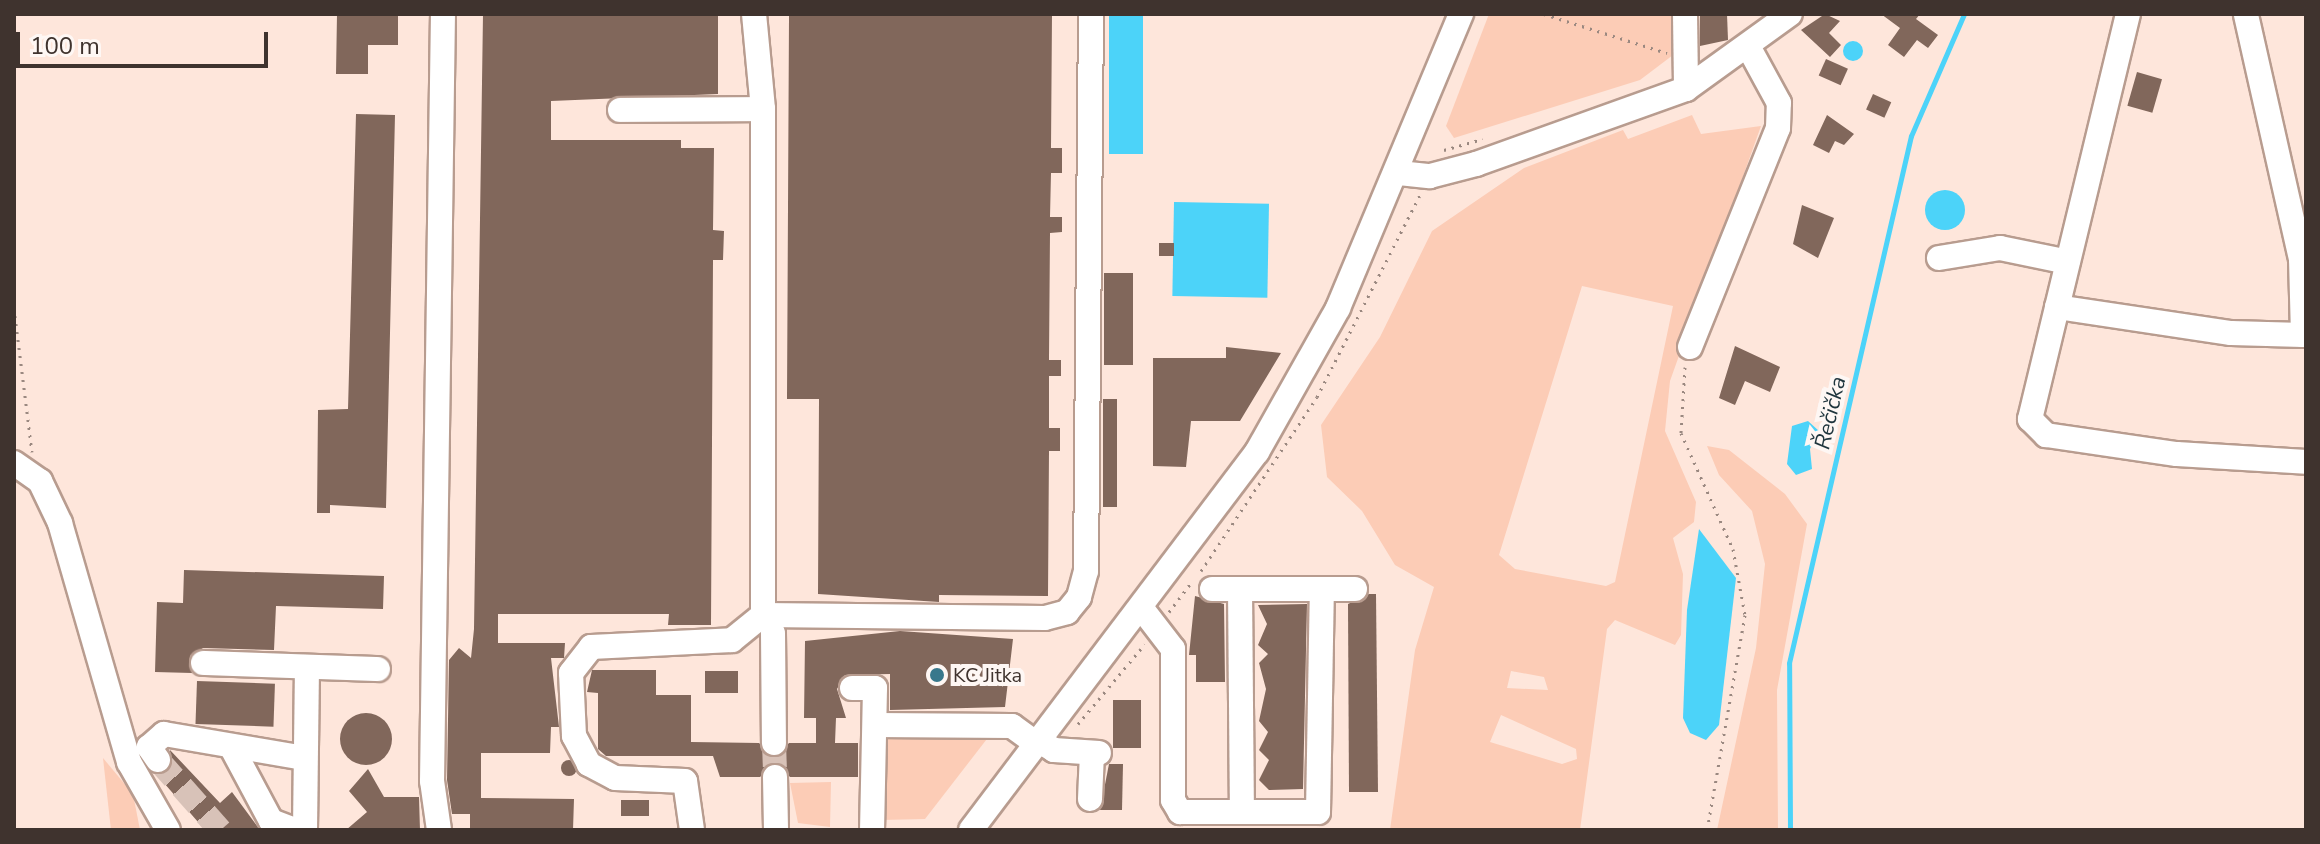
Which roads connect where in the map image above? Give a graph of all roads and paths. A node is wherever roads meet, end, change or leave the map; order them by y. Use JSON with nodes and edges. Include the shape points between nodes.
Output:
{"nodes":[{"id":1,"x":443,"y":14,"type":"edge"},
{"id":2,"x":754,"y":14,"type":"edge"},
{"id":3,"x":1091,"y":14,"type":"edge"},
{"id":4,"x":1461,"y":14,"type":"edge"},
{"id":5,"x":1544,"y":14,"type":"edge"},
{"id":6,"x":1685,"y":14,"type":"edge"},
{"id":7,"x":2128,"y":14,"type":"edge"},
{"id":8,"x":2246,"y":14,"type":"edge"},
{"id":9,"x":1776,"y":19,"type":"edge"},
{"id":10,"x":1749,"y":48,"type":"junction"},
{"id":11,"x":1678,"y":57,"type":"dead end"},
{"id":12,"x":1686,"y":89,"type":"junction"},
{"id":13,"x":763,"y":109,"type":"junction"},
{"id":14,"x":620,"y":110,"type":"dead end"},
{"id":15,"x":1399,"y":173,"type":"junction"},
{"id":16,"x":1939,"y":258,"type":"dead end"},
{"id":17,"x":2068,"y":262,"type":"junction"},
{"id":18,"x":2057,"y":307,"type":"junction"},
{"id":19,"x":14,"y":308,"type":"edge"},
{"id":20,"x":2305,"y":335,"type":"edge"},
{"id":21,"x":1690,"y":347,"type":"joint"},
{"id":22,"x":2306,"y":462,"type":"edge"},
{"id":23,"x":22,"y":467,"type":"edge"},
{"id":24,"x":1212,"y":589,"type":"dead end"},
{"id":25,"x":1240,"y":589,"type":"junction"},
{"id":26,"x":1355,"y":589,"type":"dead end"},
{"id":27,"x":1322,"y":590,"type":"junction"},
{"id":28,"x":1152,"y":618,"type":"junction"},
{"id":29,"x":768,"y":624,"type":"junction"},
{"id":30,"x":203,"y":663,"type":"dead end"},
{"id":31,"x":307,"y":667,"type":"junction"},
{"id":32,"x":378,"y":669,"type":"dead end"},
{"id":33,"x":852,"y":688,"type":"dead end"},
{"id":34,"x":875,"y":725,"type":"junction"},
{"id":35,"x":774,"y":743,"type":"tunnel mouth"},
{"id":36,"x":1042,"y":745,"type":"junction"},
{"id":37,"x":232,"y":748,"type":"junction"},
{"id":38,"x":305,"y":758,"type":"junction"},
{"id":39,"x":158,"y":760,"type":"dead end"},
{"id":40,"x":775,"y":777,"type":"tunnel mouth"},
{"id":41,"x":1090,"y":799,"type":"dead end"},
{"id":42,"x":1242,"y":812,"type":"junction"},
{"id":43,"x":168,"y":830,"type":"edge"},
{"id":44,"x":295,"y":830,"type":"edge"},
{"id":45,"x":305,"y":830,"type":"edge"},
{"id":46,"x":439,"y":830,"type":"edge"},
{"id":47,"x":692,"y":830,"type":"edge"},
{"id":48,"x":776,"y":830,"type":"edge"},
{"id":49,"x":872,"y":830,"type":"edge"},
{"id":50,"x":971,"y":830,"type":"edge"},
{"id":51,"x":1707,"y":830,"type":"edge"}],
"edges":[{"from":1,"to":46,"type":"street","via":[[432,781]]},
{"from":2,"to":13,"type":"street"},
{"from":3,"to":29,"type":"street","via":[[1086,571],[1079,597],[1067,612],[1045,618]]},
{"from":4,"to":15,"type":"street"},
{"from":5,"to":11,"type":"path"},
{"from":6,"to":12,"type":"street"},
{"from":7,"to":17,"type":"street"},
{"from":8,"to":20,"type":"street","via":[[2301,259]]},
{"from":9,"to":10,"type":"street"},
{"from":10,"to":12,"type":"street"},
{"from":10,"to":21,"type":"street","via":[[1779,103],[1778,128]]},
{"from":12,"to":15,"type":"street","via":[[1476,164],[1430,176]]},
{"from":13,"to":14,"type":"street"},
{"from":13,"to":29,"type":"street"},
{"from":15,"to":28,"type":"street","via":[[1289,398]]},
{"from":16,"to":17,"type":"street","via":[[2000,248]]},
{"from":17,"to":18,"type":"street"},
{"from":18,"to":20,"type":"street","via":[[2231,333]]},
{"from":18,"to":22,"type":"street","via":[[2030,419],[2046,435],[2177,454]]},
{"from":19,"to":23,"type":"path","via":[[34,436]]},
{"from":21,"to":51,"type":"path","via":[[1677,401],[1681,433],[1733,549],[1745,615]]},
{"from":23,"to":43,"type":"street","via":[[60,523],[129,762]]},
{"from":24,"to":25,"type":"street"},
{"from":25,"to":27,"type":"street"},
{"from":25,"to":42,"type":"street"},
{"from":26,"to":27,"type":"street"},
{"from":27,"to":42,"type":"street","via":[[1323,807]]},
{"from":28,"to":36,"type":"street"},
{"from":28,"to":36,"type":"path"},
{"from":28,"to":42,"type":"street","via":[[1173,649],[1173,800],[1180,812]]},
{"from":29,"to":35,"type":"street"},
{"from":29,"to":47,"type":"street","via":[[732,640],[591,647],[573,667],[574,736],[589,764],[615,778],[685,781]]},
{"from":30,"to":31,"type":"street"},
{"from":31,"to":32,"type":"street"},
{"from":31,"to":38,"type":"street"},
{"from":33,"to":34,"type":"street","via":[[875,688]]},
{"from":34,"to":36,"type":"street","via":[[1012,726]]},
{"from":34,"to":49,"type":"street"},
{"from":36,"to":41,"type":"street","via":[[1095,753]]},
{"from":36,"to":50,"type":"street"},
{"from":37,"to":38,"type":"street"},
{"from":37,"to":39,"type":"street","via":[[164,734],[149,747]]},
{"from":37,"to":44,"type":"street","via":[[271,821]]},
{"from":38,"to":45,"type":"street"},
{"from":40,"to":48,"type":"street"}]}
